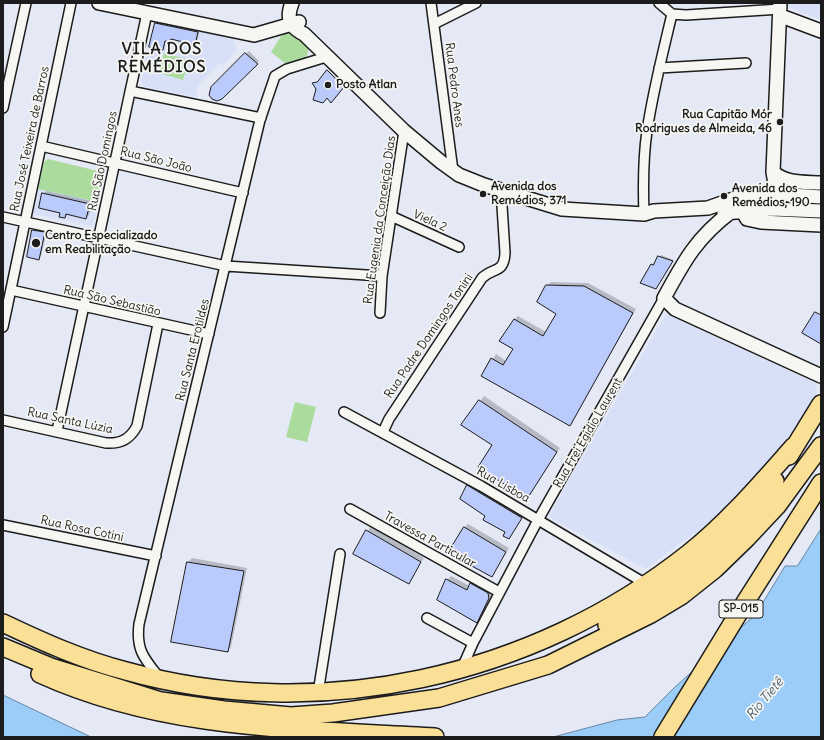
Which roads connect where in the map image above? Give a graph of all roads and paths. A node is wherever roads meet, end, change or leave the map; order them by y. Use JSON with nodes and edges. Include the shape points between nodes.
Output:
{"nodes":[{"id":1,"x":26,"y":3,"type":"edge"},
{"id":2,"x":71,"y":3,"type":"edge"},
{"id":3,"x":99,"y":3,"type":"edge"},
{"id":4,"x":431,"y":3,"type":"edge"},
{"id":5,"x":476,"y":3,"type":"edge"},
{"id":6,"x":659,"y":3,"type":"edge"},
{"id":7,"x":122,"y":5,"type":"edge"},
{"id":8,"x":781,"y":9,"type":"edge"},
{"id":9,"x":147,"y":13,"type":"junction"},
{"id":10,"x":672,"y":14,"type":"junction"},
{"id":11,"x":295,"y":17,"type":"edge"},
{"id":12,"x":434,"y":24,"type":"junction"},
{"id":13,"x":821,"y":31,"type":"edge"},
{"id":14,"x":326,"y":57,"type":"junction"},
{"id":15,"x":746,"y":63,"type":"dead end"},
{"id":16,"x":659,"y":68,"type":"junction"},
{"id":17,"x":130,"y":91,"type":"junction"},
{"id":18,"x":3,"y":108,"type":"edge"},
{"id":19,"x":261,"y":118,"type":"junction"},
{"id":20,"x":404,"y":132,"type":"junction"},
{"id":21,"x":41,"y":146,"type":"junction"},
{"id":22,"x":115,"y":162,"type":"junction"},
{"id":23,"x":453,"y":171,"type":"junction"},
{"id":24,"x":773,"y":172,"type":"junction"},
{"id":25,"x":821,"y":183,"type":"edge"},
{"id":26,"x":501,"y":190,"type":"junction"},
{"id":27,"x":243,"y":193,"type":"junction"},
{"id":28,"x":784,"y":194,"type":"junction"},
{"id":29,"x":821,"y":197,"type":"edge"},
{"id":30,"x":737,"y":211,"type":"junction"},
{"id":31,"x":821,"y":211,"type":"edge"},
{"id":32,"x":644,"y":214,"type":"junction"},
{"id":33,"x":391,"y":216,"type":"junction"},
{"id":34,"x":3,"y":217,"type":"edge"},
{"id":35,"x":25,"y":222,"type":"junction"},
{"id":36,"x":821,"y":225,"type":"edge"},
{"id":37,"x":99,"y":238,"type":"junction"},
{"id":38,"x":459,"y":247,"type":"dead end"},
{"id":39,"x":226,"y":266,"type":"junction"},
{"id":40,"x":382,"y":276,"type":"junction"},
{"id":41,"x":11,"y":290,"type":"junction"},
{"id":42,"x":664,"y":298,"type":"junction"},
{"id":43,"x":85,"y":307,"type":"junction"},
{"id":44,"x":380,"y":313,"type":"dead end"},
{"id":45,"x":158,"y":324,"type":"junction"},
{"id":46,"x":3,"y":326,"type":"edge"},
{"id":47,"x":209,"y":334,"type":"junction"},
{"id":48,"x":821,"y":376,"type":"edge"},
{"id":49,"x":821,"y":404,"type":"edge"},
{"id":50,"x":344,"y":412,"type":"dead end"},
{"id":51,"x":3,"y":420,"type":"edge"},
{"id":52,"x":57,"y":432,"type":"junction"},
{"id":53,"x":383,"y":432,"type":"junction"},
{"id":54,"x":794,"y":446,"type":"junction"},
{"id":55,"x":821,"y":446,"type":"edge"},
{"id":56,"x":821,"y":482,"type":"edge"},
{"id":57,"x":350,"y":509,"type":"dead end"},
{"id":58,"x":538,"y":520,"type":"junction"},
{"id":59,"x":3,"y":525,"type":"edge"},
{"id":60,"x":340,"y":554,"type":"dead end"},
{"id":61,"x":156,"y":556,"type":"junction"},
{"id":62,"x":646,"y":584,"type":"junction"},
{"id":63,"x":499,"y":592,"type":"junction"},
{"id":64,"x":427,"y":618,"type":"dead end"},
{"id":65,"x":3,"y":623,"type":"edge"},
{"id":66,"x":473,"y":643,"type":"junction"},
{"id":67,"x":3,"y":647,"type":"edge"},
{"id":68,"x":3,"y":653,"type":"edge"},
{"id":69,"x":461,"y":669,"type":"junction"},
{"id":70,"x":507,"y":677,"type":"junction"},
{"id":71,"x":160,"y":679,"type":"junction"},
{"id":72,"x":318,"y":693,"type":"junction"},
{"id":73,"x":435,"y":737,"type":"edge"},
{"id":74,"x":663,"y":737,"type":"edge"}],
"edges":[{"from":1,"to":18,"type":"street"},
{"from":2,"to":21,"type":"street","name":"Rua José Teixeira de Barros"},
{"from":3,"to":7,"type":"street"},
{"from":4,"to":12,"type":"street","name":"Rua Pedro Anes"},
{"from":5,"to":12,"type":"street"},
{"from":6,"to":10,"type":"street"},
{"from":7,"to":9,"type":"street"},
{"from":8,"to":10,"type":"street"},
{"from":8,"to":13,"type":"street"},
{"from":8,"to":24,"type":"street"},
{"from":9,"to":11,"type":"street","via":[[254,35]]},
{"from":9,"to":17,"type":"street","name":"Rua São Domingos"},
{"from":10,"to":16,"type":"street"},
{"from":11,"to":14,"type":"street"},
{"from":12,"to":23,"type":"street","name":"Rua Pedro Anes"},
{"from":14,"to":19,"type":"street","name":"Rua Santa Erotildes","via":[[287,69],[275,76]]},
{"from":14,"to":20,"type":"street"},
{"from":15,"to":16,"type":"street"},
{"from":16,"to":32,"type":"street","via":[[647,132],[643,174]]},
{"from":17,"to":19,"type":"street"},
{"from":17,"to":22,"type":"street","name":"Rua São Domingos"},
{"from":19,"to":27,"type":"street","name":"Rua Santa Erotildes"},
{"from":20,"to":23,"type":"street"},
{"from":20,"to":33,"type":"street","name":"Rua Eugenia da Conceição Dias"},
{"from":21,"to":22,"type":"street","name":"Rua São João"},
{"from":21,"to":35,"type":"street","name":"Rua José Teixeira de Barros"},
{"from":22,"to":27,"type":"street","name":"Rua São João"},
{"from":22,"to":37,"type":"street","name":"Rua São Domingos"},
{"from":23,"to":26,"type":"street"},
{"from":24,"to":25,"type":"street","via":[[779,178],[791,182]]},
{"from":24,"to":28,"type":"street","via":[[775,184]]},
{"from":26,"to":32,"type":"street","via":[[562,209]]},
{"from":26,"to":53,"type":"street","name":"Rua Padre Domingos Tonini","via":[[504,264],[500,269],[482,278]]},
{"from":27,"to":39,"type":"street","name":"Rua Santa Erotildes"},
{"from":28,"to":29,"type":"street"},
{"from":28,"to":32,"type":"street","via":[[750,195],[708,208],[654,211]]},
{"from":30,"to":31,"type":"street"},
{"from":30,"to":32,"type":"street","via":[[708,216],[654,218]]},
{"from":30,"to":36,"type":"street","via":[[747,219],[761,222]]},
{"from":30,"to":42,"type":"street","name":"Rua Frei Egidio Laurent","via":[[712,227],[693,248]]},
{"from":33,"to":38,"type":"street","name":"Viela 2"},
{"from":33,"to":40,"type":"street","name":"Rua Eugenia da Conceição Dias"},
{"from":34,"to":35,"type":"street"},
{"from":35,"to":37,"type":"street"},
{"from":35,"to":41,"type":"street","name":"Rua José Teixeira de Barros"},
{"from":37,"to":39,"type":"street"},
{"from":37,"to":43,"type":"street","name":"Rua São Domingos"},
{"from":39,"to":40,"type":"street"},
{"from":39,"to":47,"type":"street","name":"Rua Santa Erotildes"},
{"from":40,"to":44,"type":"street","name":"Rua Eugenia da Conceição Dias"},
{"from":41,"to":43,"type":"street","name":"Rua São Sebastião"},
{"from":41,"to":46,"type":"street","name":"Rua José Teixeira de Barros"},
{"from":42,"to":48,"type":"street","via":[[676,309]]},
{"from":42,"to":58,"type":"street","name":"Rua Frei Egidio Laurent"},
{"from":43,"to":45,"type":"street","name":"Rua São Sebastião"},
{"from":43,"to":52,"type":"street","name":"Rua São Domingos"},
{"from":45,"to":47,"type":"street","name":"Rua São Sebastião"},
{"from":45,"to":52,"type":"street","name":"Rua Santa Lúzia","via":[[137,426],[130,436],[124,441],[106,443]]},
{"from":47,"to":61,"type":"street","name":"Rua Santa Erotildes"},
{"from":49,"to":54,"type":"highway"},
{"from":50,"to":53,"type":"street","name":"Rua Lisboa"},
{"from":51,"to":52,"type":"street","name":"Rua Santa Lúzia"},
{"from":53,"to":58,"type":"street","name":"Rua Lisboa"},
{"from":54,"to":62,"type":"highway","via":[[722,524],[689,553]]},
{"from":54,"to":70,"type":"highway","via":[[781,472],[756,508],[705,557],[641,605]]},
{"from":55,"to":70,"type":"highway","via":[[772,511],[715,569],[681,596],[651,614],[548,665]]},
{"from":56,"to":74,"type":"highway","number":"SP-015"},
{"from":57,"to":63,"type":"street","name":"Travessa Particular"},
{"from":58,"to":62,"type":"street","name":"Rua Lisboa"},
{"from":58,"to":63,"type":"street","name":"Rua Frei Egidio Laurent"},
{"from":59,"to":61,"type":"street","name":"Rua Rosa Cotini"},
{"from":60,"to":72,"type":"street"},
{"from":61,"to":71,"type":"street","name":"Rua Santa Erotildes","via":[[138,637],[139,648],[144,658]]},
{"from":62,"to":69,"type":"highway","via":[[582,622],[503,657]]},
{"from":63,"to":66,"type":"street","name":"Rua Frei Egidio Laurent"},
{"from":64,"to":66,"type":"street"},
{"from":65,"to":71,"type":"highway","via":[[49,645],[90,660]]},
{"from":66,"to":69,"type":"street","name":"Rua Frei Egidio Laurent"},
{"from":67,"to":70,"type":"highway","via":[[51,667],[161,701],[291,716],[333,713],[432,699]]},
{"from":68,"to":73,"type":"highway","via":[[17,663],[42,674],[126,705],[174,716],[237,726]]},
{"from":69,"to":72,"type":"highway","via":[[396,684]]},
{"from":71,"to":72,"type":"highway","via":[[210,688],[270,693]]}]}
